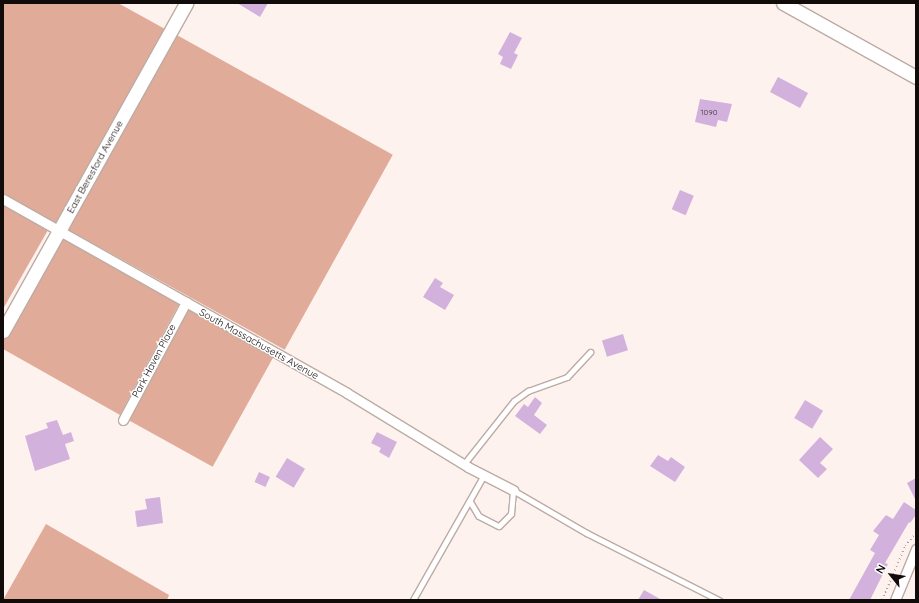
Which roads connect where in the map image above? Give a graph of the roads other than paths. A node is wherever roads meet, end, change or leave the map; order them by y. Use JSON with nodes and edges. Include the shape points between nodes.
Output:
{"nodes":[{"id":1,"x":186,"y":3,"type":"edge"},
{"id":2,"x":783,"y":3,"type":"edge"},
{"id":3,"x":916,"y":77,"type":"edge"},
{"id":4,"x":3,"y":199,"type":"edge"},
{"id":5,"x":59,"y":231,"type":"junction"},
{"id":6,"x":186,"y":302,"type":"junction"},
{"id":7,"x":3,"y":331,"type":"edge"},
{"id":8,"x":590,"y":352,"type":"dead end"},
{"id":9,"x":123,"y":420,"type":"dead end"},
{"id":10,"x":464,"y":464,"type":"junction"},
{"id":11,"x":484,"y":475,"type":"junction"},
{"id":12,"x":513,"y":490,"type":"junction"},
{"id":13,"x":470,"y":502,"type":"junction"},
{"id":14,"x":916,"y":549,"type":"edge"},
{"id":15,"x":413,"y":600,"type":"edge"},
{"id":16,"x":719,"y":600,"type":"edge"},
{"id":17,"x":895,"y":600,"type":"edge"}],
"edges":[{"from":1,"to":5,"type":"street","name":"East Beresford Avenue"},
{"from":2,"to":3,"type":"street"},
{"from":4,"to":5,"type":"street","name":"South Massachusetts Avenue"},
{"from":5,"to":6,"type":"street","name":"South Massachusetts Avenue"},
{"from":5,"to":7,"type":"street","name":"East Beresford Avenue"},
{"from":6,"to":9,"type":"street","name":"Park Haven Place"},
{"from":6,"to":10,"type":"street","name":"South Massachusetts Avenue","via":[[383,414]]},
{"from":8,"to":10,"type":"lane","via":[[567,377],[528,391],[514,401]]},
{"from":10,"to":11,"type":"street","name":"South Massachusetts Avenue"},
{"from":11,"to":12,"type":"street","name":"South Massachusetts Avenue"},
{"from":11,"to":13,"type":"lane"},
{"from":12,"to":13,"type":"lane","via":[[511,514],[499,526],[479,516]]},
{"from":12,"to":16,"type":"lane","via":[[587,533]]},
{"from":13,"to":15,"type":"lane"},
{"from":14,"to":17,"type":"street"}]}
